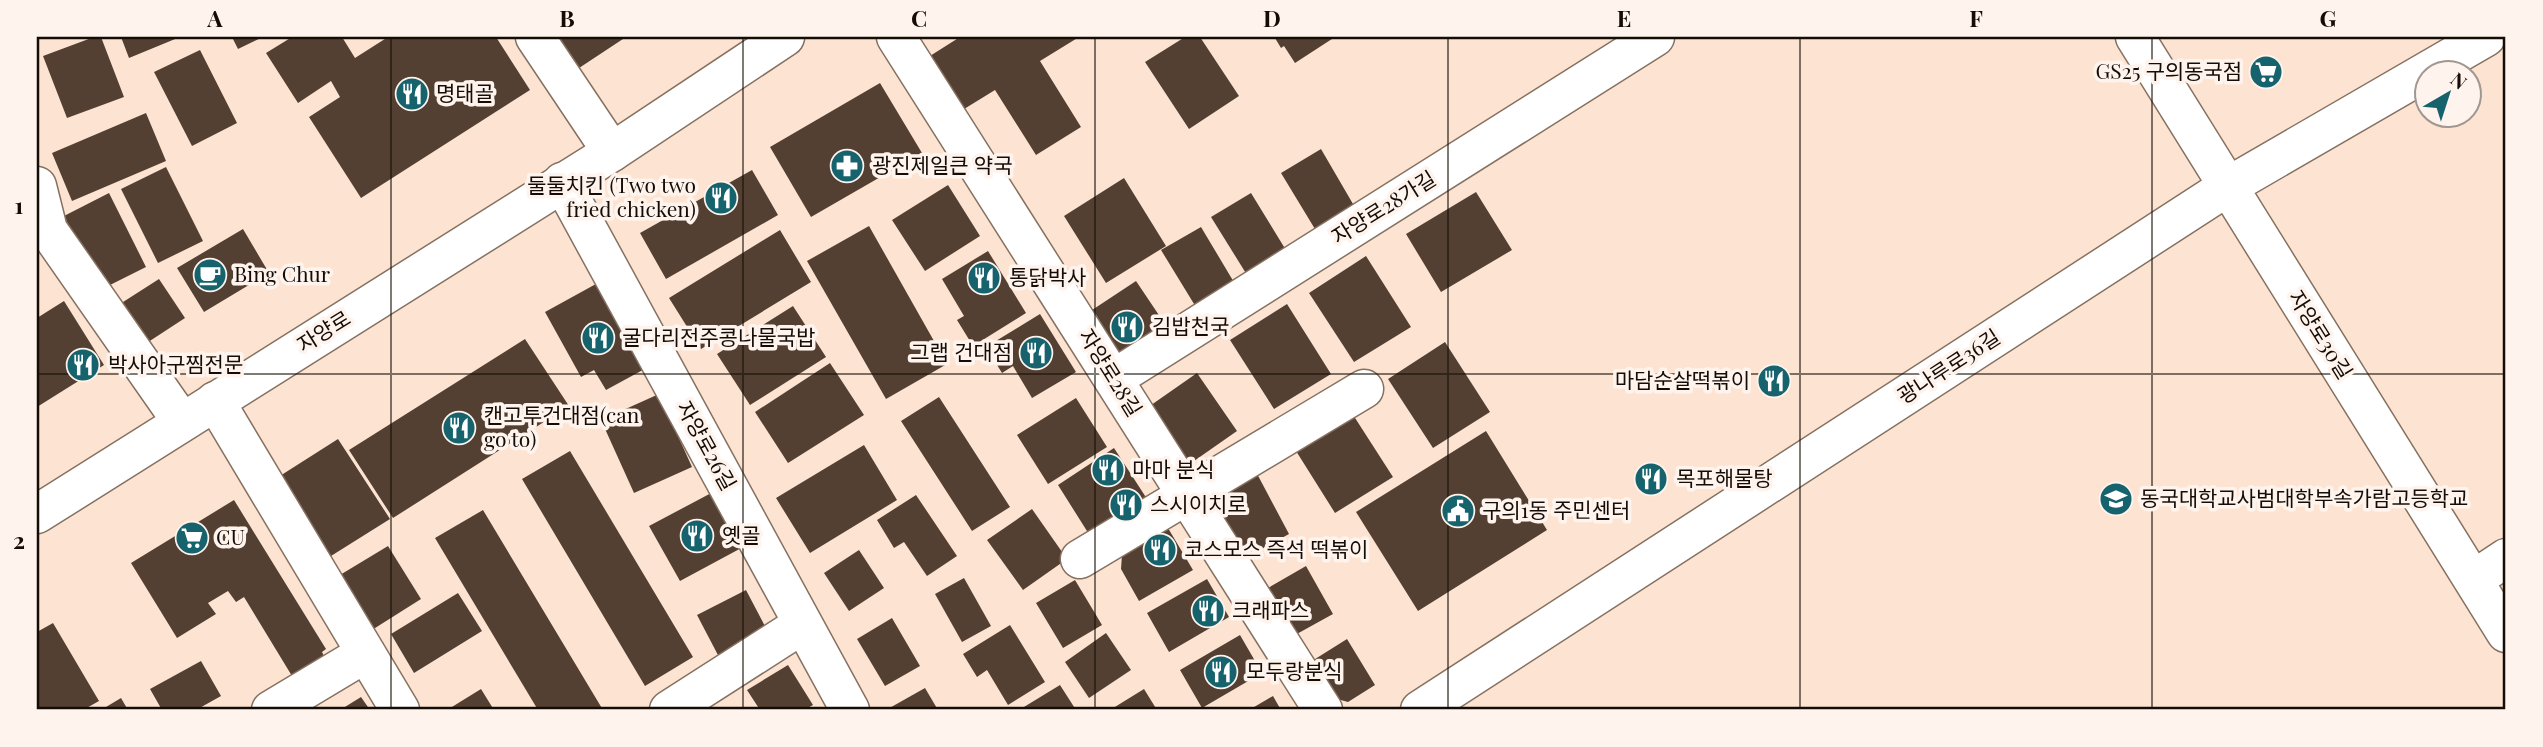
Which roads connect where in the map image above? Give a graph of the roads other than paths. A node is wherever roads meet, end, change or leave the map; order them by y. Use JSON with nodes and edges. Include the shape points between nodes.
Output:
{"nodes":[{"id":1,"x":535,"y":37,"type":"edge"},
{"id":2,"x":785,"y":37,"type":"edge"},
{"id":3,"x":896,"y":37,"type":"edge"},
{"id":4,"x":1655,"y":37,"type":"edge"},
{"id":5,"x":2135,"y":37,"type":"edge"},
{"id":6,"x":2486,"y":37,"type":"edge"},
{"id":7,"x":611,"y":152,"type":"junction"},
{"id":8,"x":562,"y":182,"type":"junction"},
{"id":9,"x":37,"y":186,"type":"edge"},
{"id":10,"x":2227,"y":187,"type":"junction"},
{"id":11,"x":1113,"y":379,"type":"junction"},
{"id":12,"x":1364,"y":389,"type":"dead end"},
{"id":13,"x":215,"y":401,"type":"junction"},
{"id":14,"x":182,"y":422,"type":"junction"},
{"id":15,"x":1186,"y":495,"type":"junction"},
{"id":16,"x":41,"y":502,"type":"edge"},
{"id":17,"x":2506,"y":558,"type":"edge"},
{"id":18,"x":1080,"y":559,"type":"dead end"},
{"id":19,"x":2473,"y":580,"type":"junction"},
{"id":20,"x":803,"y":624,"type":"junction"},
{"id":21,"x":2506,"y":633,"type":"edge"},
{"id":22,"x":366,"y":653,"type":"junction"},
{"id":23,"x":271,"y":710,"type":"edge"},
{"id":24,"x":400,"y":710,"type":"edge"},
{"id":25,"x":669,"y":710,"type":"edge"},
{"id":26,"x":850,"y":710,"type":"edge"},
{"id":27,"x":1323,"y":710,"type":"edge"},
{"id":28,"x":1420,"y":710,"type":"edge"}],
"edges":[{"from":1,"to":7,"type":"street"},
{"from":2,"to":7,"type":"street","name":"자양로"},
{"from":3,"to":11,"type":"street","name":"자양로28길"},
{"from":4,"to":11,"type":"street","name":"자양로28가길"},
{"from":5,"to":10,"type":"street","name":"자양로30길"},
{"from":6,"to":10,"type":"street","name":"광나루로36길"},
{"from":7,"to":8,"type":"street","name":"자양로"},
{"from":8,"to":13,"type":"street","name":"자양로"},
{"from":8,"to":20,"type":"street","name":"자양로26길"},
{"from":9,"to":14,"type":"street","via":[[48,230]]},
{"from":10,"to":19,"type":"street","name":"자양로30길"},
{"from":10,"to":28,"type":"street","name":"광나루로36길"},
{"from":11,"to":15,"type":"street","name":"자양로28길"},
{"from":12,"to":15,"type":"street"},
{"from":13,"to":14,"type":"street","name":"자양로"},
{"from":13,"to":22,"type":"street"},
{"from":14,"to":16,"type":"street","name":"자양로"},
{"from":15,"to":18,"type":"street"},
{"from":15,"to":27,"type":"street","name":"자양로28길"},
{"from":17,"to":19,"type":"street"},
{"from":19,"to":21,"type":"street","name":"자양로30길"},
{"from":20,"to":25,"type":"street"},
{"from":20,"to":26,"type":"street","name":"자양로26길"},
{"from":22,"to":23,"type":"street"},
{"from":22,"to":24,"type":"street"}]}
